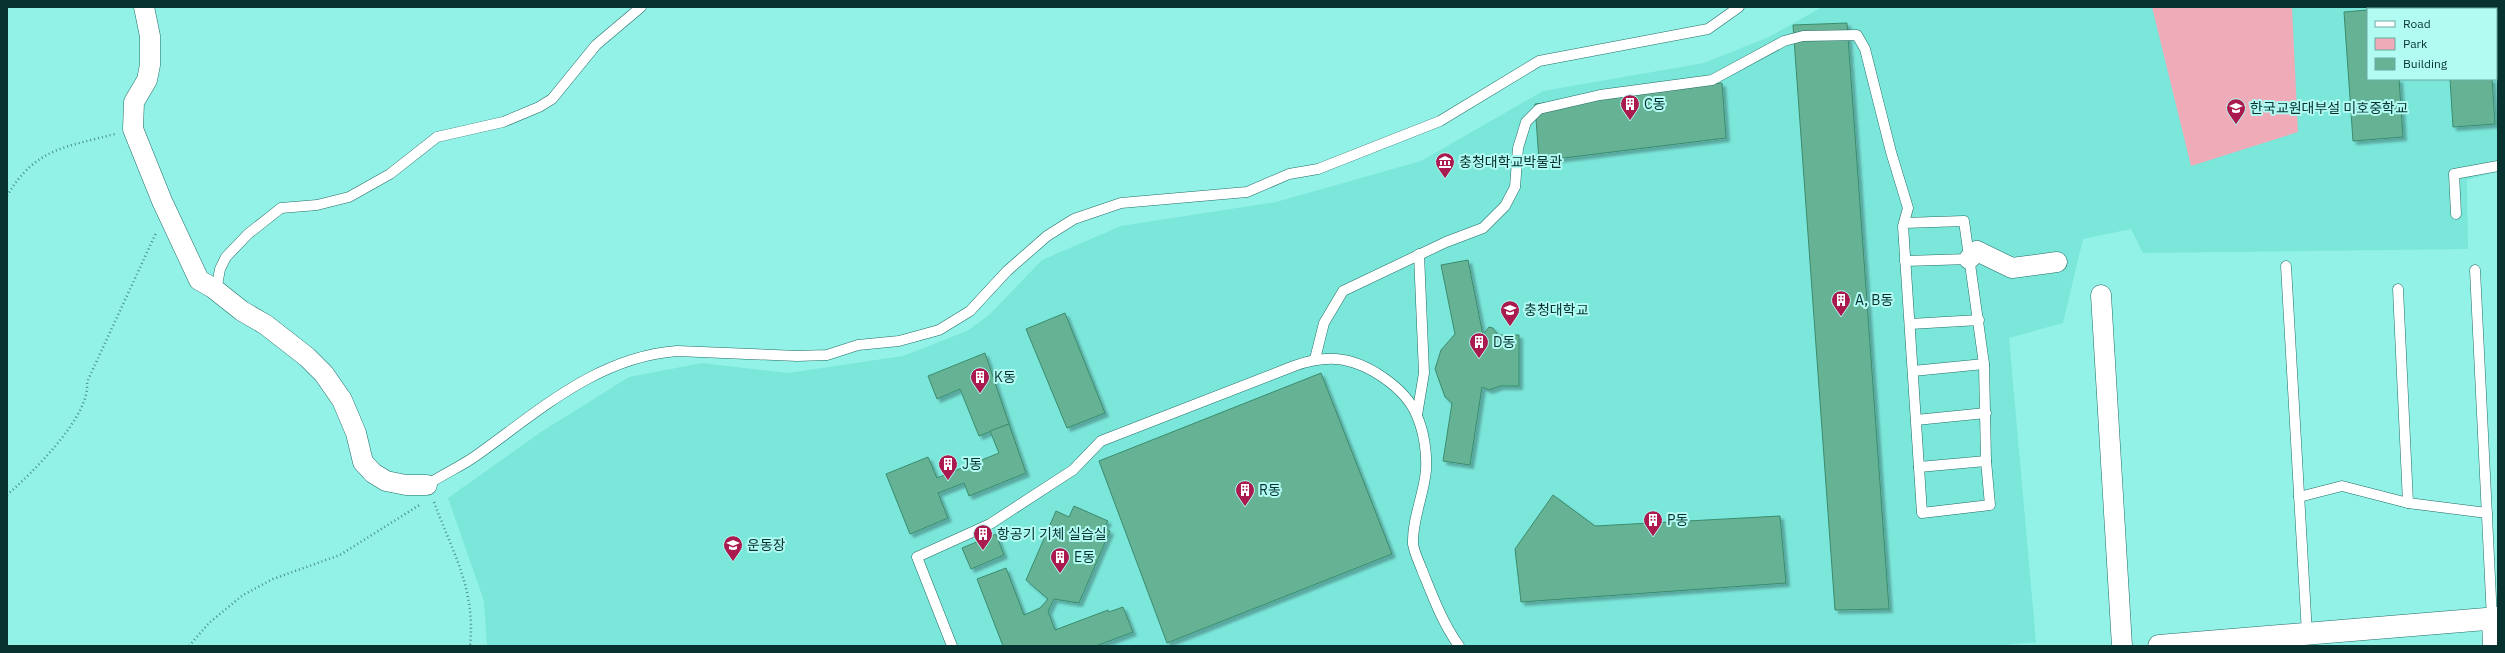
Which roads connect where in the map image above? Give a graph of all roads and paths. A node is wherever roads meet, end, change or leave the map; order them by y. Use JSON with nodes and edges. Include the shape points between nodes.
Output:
{"nodes":[{"id":1,"x":144,"y":7,"type":"edge"},
{"id":2,"x":641,"y":7,"type":"edge"},
{"id":3,"x":1739,"y":7,"type":"edge"},
{"id":4,"x":133,"y":129,"type":"junction"},
{"id":5,"x":2498,"y":166,"type":"edge"},
{"id":6,"x":7,"y":196,"type":"edge"},
{"id":7,"x":2456,"y":214,"type":"dead end"},
{"id":8,"x":1904,"y":223,"type":"junction"},
{"id":9,"x":156,"y":231,"type":"dead end"},
{"id":10,"x":1418,"y":254,"type":"junction"},
{"id":11,"x":1969,"y":259,"type":"junction"},
{"id":12,"x":1905,"y":261,"type":"junction"},
{"id":13,"x":2057,"y":262,"type":"dead end"},
{"id":14,"x":2286,"y":266,"type":"dead end"},
{"id":15,"x":2475,"y":270,"type":"dead end"},
{"id":16,"x":2398,"y":289,"type":"dead end"},
{"id":17,"x":216,"y":291,"type":"junction"},
{"id":18,"x":2101,"y":295,"type":"dead end"},
{"id":19,"x":1979,"y":320,"type":"junction"},
{"id":20,"x":1910,"y":324,"type":"junction"},
{"id":21,"x":1315,"y":359,"type":"junction"},
{"id":22,"x":1984,"y":364,"type":"junction"},
{"id":23,"x":1913,"y":371,"type":"junction"},
{"id":24,"x":1986,"y":413,"type":"junction"},
{"id":25,"x":1417,"y":415,"type":"junction"},
{"id":26,"x":1916,"y":420,"type":"junction"},
{"id":27,"x":1986,"y":461,"type":"junction"},
{"id":28,"x":1919,"y":467,"type":"junction"},
{"id":29,"x":430,"y":491,"type":"junction"},
{"id":30,"x":7,"y":495,"type":"edge"},
{"id":31,"x":2299,"y":496,"type":"junction"},
{"id":32,"x":2408,"y":503,"type":"junction"},
{"id":33,"x":2487,"y":513,"type":"junction"},
{"id":34,"x":2495,"y":618,"type":"edge"},
{"id":35,"x":2307,"y":640,"type":"edge"},
{"id":36,"x":189,"y":646,"type":"edge"},
{"id":37,"x":470,"y":646,"type":"edge"},
{"id":38,"x":952,"y":646,"type":"edge"},
{"id":39,"x":1459,"y":646,"type":"edge"},
{"id":40,"x":2122,"y":646,"type":"edge"},
{"id":41,"x":2159,"y":646,"type":"edge"},
{"id":42,"x":2493,"y":646,"type":"edge"}],
"edges":[{"from":1,"to":4,"type":"street","via":[[150,36],[150,66],[147,80],[134,102]]},
{"from":2,"to":17,"type":"lane","via":[[596,45],[552,99],[539,107],[503,122],[437,138],[390,174],[349,197],[317,205],[281,208],[248,234],[226,257],[220,269]]},
{"from":3,"to":29,"type":"lane","via":[[1708,29],[1539,61],[1440,121],[1318,169],[1289,174],[1247,192],[1121,203],[1074,219],[1047,236],[1007,271],[970,310],[939,330],[899,341],[858,345],[827,355],[677,351],[658,352],[618,364],[545,404]]},
{"from":4,"to":6,"type":"path","via":[[43,156],[30,166]]},
{"from":4,"to":17,"type":"street","via":[[162,201],[199,280]]},
{"from":5,"to":7,"type":"lane","via":[[2454,174]]},
{"from":8,"to":10,"type":"lane","via":[[1908,208],[1891,152],[1866,49],[1857,35],[1803,36],[1784,41],[1712,80],[1600,95],[1539,109],[1526,122],[1518,148],[1515,187],[1505,206],[1483,228]]},
{"from":8,"to":11,"type":"lane","via":[[1964,221]]},
{"from":8,"to":12,"type":"lane"},
{"from":9,"to":30,"type":"path","via":[[88,382],[86,402],[60,439]]},
{"from":10,"to":21,"type":"lane","via":[[1343,291],[1324,323]]},
{"from":10,"to":25,"type":"lane","via":[[1424,373]]},
{"from":11,"to":12,"type":"lane"},
{"from":11,"to":13,"type":"street","via":[[1977,251],[2012,268]]},
{"from":11,"to":19,"type":"lane"},
{"from":12,"to":20,"type":"lane"},
{"from":14,"to":31,"type":"lane"},
{"from":15,"to":33,"type":"lane"},
{"from":16,"to":32,"type":"lane"},
{"from":17,"to":29,"type":"street","via":[[290,343],[324,374],[342,400],[356,433],[363,462],[373,473],[386,481]]},
{"from":18,"to":40,"type":"street"},
{"from":19,"to":20,"type":"lane"},
{"from":19,"to":22,"type":"lane"},
{"from":20,"to":23,"type":"lane"},
{"from":21,"to":25,"type":"lane","via":[[1337,359],[1358,365],[1380,376],[1404,396]]},
{"from":21,"to":38,"type":"lane","via":[[1101,441],[1073,470],[990,524],[917,557]]},
{"from":22,"to":23,"type":"lane"},
{"from":22,"to":24,"type":"lane"},
{"from":23,"to":26,"type":"lane"},
{"from":24,"to":26,"type":"lane"},
{"from":24,"to":27,"type":"lane"},
{"from":25,"to":39,"type":"lane","via":[[1422,430],[1426,469],[1413,546],[1444,624]]},
{"from":26,"to":28,"type":"lane"},
{"from":27,"to":28,"type":"lane"},
{"from":27,"to":28,"type":"lane","via":[[1990,505],[1922,513]]},
{"from":29,"to":36,"type":"path","via":[[340,555],[273,579],[243,594]]},
{"from":29,"to":37,"type":"path","via":[[470,600]]},
{"from":31,"to":32,"type":"lane","via":[[2342,486]]},
{"from":31,"to":35,"type":"lane"},
{"from":32,"to":33,"type":"lane"},
{"from":33,"to":34,"type":"lane"},
{"from":34,"to":35,"type":"street"},
{"from":34,"to":42,"type":"street"},
{"from":35,"to":41,"type":"street"}]}
